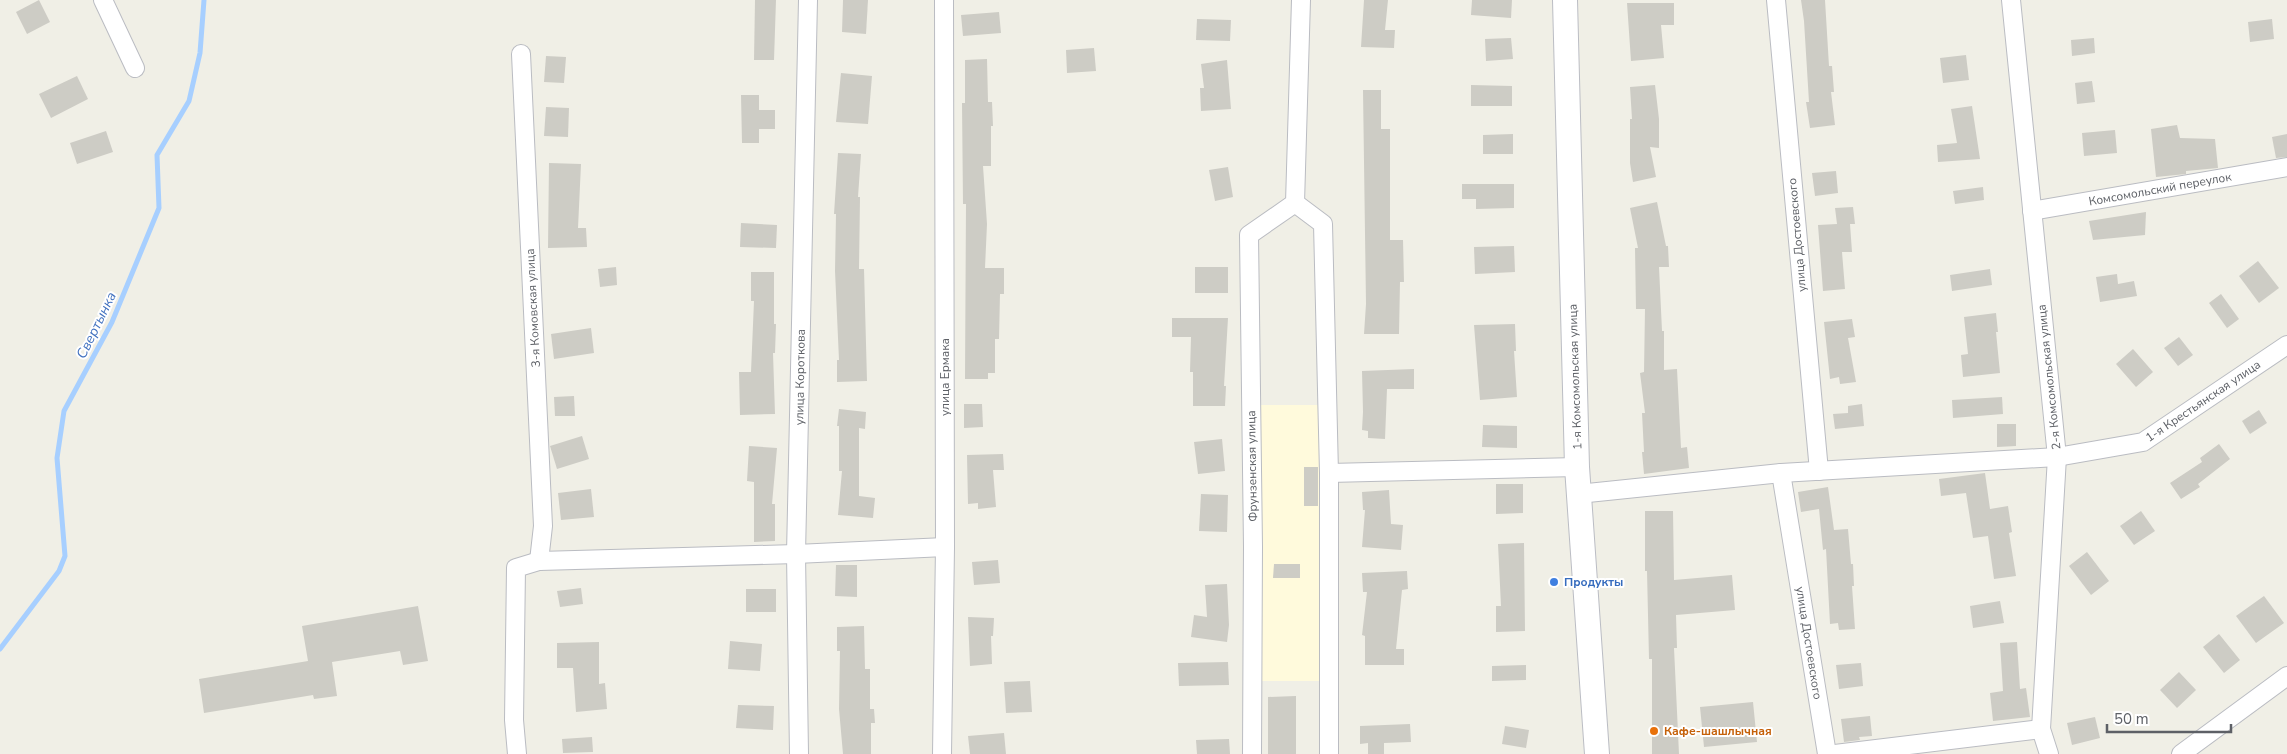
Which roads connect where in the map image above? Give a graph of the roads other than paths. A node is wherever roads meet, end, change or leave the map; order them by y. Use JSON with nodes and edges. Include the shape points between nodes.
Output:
{"nodes":[{"id":1,"x":103,"y":0,"type":"edge"},
{"id":2,"x":808,"y":0,"type":"edge"},
{"id":3,"x":944,"y":0,"type":"edge"},
{"id":4,"x":1301,"y":0,"type":"edge"},
{"id":5,"x":1565,"y":0,"type":"edge"},
{"id":6,"x":1776,"y":0,"type":"edge"},
{"id":7,"x":2011,"y":0,"type":"edge"},
{"id":8,"x":522,"y":54,"type":"dead end"},
{"id":9,"x":135,"y":68,"type":"dead end"},
{"id":10,"x":2287,"y":167,"type":"edge"},
{"id":11,"x":1295,"y":203,"type":"junction"},
{"id":12,"x":2032,"y":211,"type":"junction"},
{"id":13,"x":2287,"y":345,"type":"edge"},
{"id":14,"x":2057,"y":457,"type":"junction"},
{"id":15,"x":1577,"y":467,"type":"junction"},
{"id":16,"x":1819,"y":470,"type":"junction"},
{"id":17,"x":1329,"y":473,"type":"junction"},
{"id":18,"x":1781,"y":473,"type":"junction"},
{"id":19,"x":1578,"y":494,"type":"junction"},
{"id":20,"x":945,"y":547,"type":"junction"},
{"id":21,"x":796,"y":554,"type":"junction"},
{"id":22,"x":539,"y":561,"type":"junction"},
{"id":23,"x":2287,"y":676,"type":"edge"},
{"id":24,"x":2041,"y":729,"type":"junction"},
{"id":25,"x":516,"y":754,"type":"edge"},
{"id":26,"x":799,"y":754,"type":"edge"},
{"id":27,"x":942,"y":754,"type":"edge"},
{"id":28,"x":1252,"y":754,"type":"edge"},
{"id":29,"x":1329,"y":754,"type":"edge"},
{"id":30,"x":1597,"y":754,"type":"edge"},
{"id":31,"x":1827,"y":754,"type":"edge"},
{"id":32,"x":1835,"y":754,"type":"edge"},
{"id":33,"x":2049,"y":754,"type":"edge"},
{"id":34,"x":2181,"y":754,"type":"edge"}],
"edges":[{"from":1,"to":9,"type":"street"},
{"from":2,"to":21,"type":"street","name":"улица Короткова"},
{"from":3,"to":20,"type":"street","name":"улица Ермака"},
{"from":4,"to":11,"type":"street"},
{"from":5,"to":15,"type":"main road","name":"1-я Комсомольская улица"},
{"from":6,"to":16,"type":"street","name":"улица Достоевского"},
{"from":7,"to":12,"type":"street","name":"2-я Комсомольская улица"},
{"from":8,"to":22,"type":"street","name":"3-я Комовская улица","via":[[543,526]]},
{"from":10,"to":12,"type":"street","name":"Комсомольский переулок"},
{"from":11,"to":17,"type":"street","via":[[1323,224]]},
{"from":11,"to":28,"type":"street","name":"Фрунзенская улица","via":[[1249,235],[1254,557]]},
{"from":12,"to":14,"type":"street","name":"2-я Комсомольская улица"},
{"from":13,"to":14,"type":"street","name":"1-я Крестьянская улица","via":[[2143,442]]},
{"from":14,"to":16,"type":"street","name":"1-я Крестьянская улица"},
{"from":14,"to":24,"type":"street","name":"2-я Комсомольская улица"},
{"from":15,"to":17,"type":"street"},
{"from":15,"to":19,"type":"main road","name":"1-я Комсомольская улица"},
{"from":16,"to":18,"type":"street","name":"1-я Крестьянская улица"},
{"from":17,"to":29,"type":"street"},
{"from":18,"to":19,"type":"street","name":"1-я Крестьянская улица"},
{"from":18,"to":31,"type":"street","name":"улица Достоевского"},
{"from":19,"to":30,"type":"main road","name":"1-я Комсомольская улица"},
{"from":20,"to":21,"type":"street"},
{"from":20,"to":27,"type":"street","name":"улица Ермака"},
{"from":21,"to":22,"type":"street"},
{"from":21,"to":26,"type":"street","name":"улица Короткова"},
{"from":22,"to":25,"type":"street","via":[[516,568]]},
{"from":23,"to":34,"type":"street"},
{"from":24,"to":32,"type":"street"},
{"from":24,"to":33,"type":"street","name":"2-я Комсомольская улица"}]}
